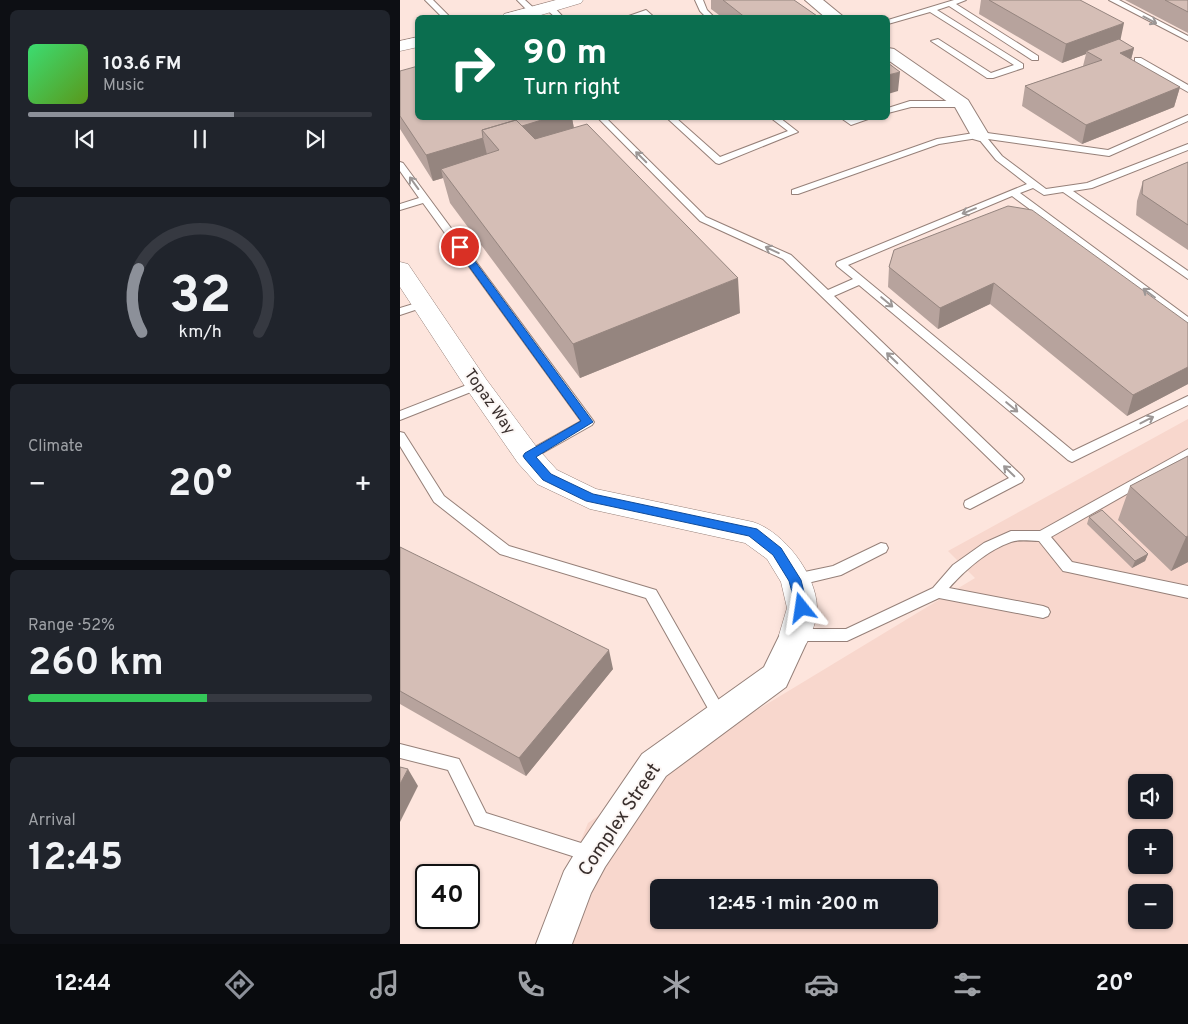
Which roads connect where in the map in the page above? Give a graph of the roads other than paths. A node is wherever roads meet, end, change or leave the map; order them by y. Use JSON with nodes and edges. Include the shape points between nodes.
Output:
{"nodes":[{"id":1,"x":429,"y":0,"type":"edge"},
{"id":2,"x":575,"y":0,"type":"edge"},
{"id":3,"x":699,"y":0,"type":"edge"},
{"id":4,"x":812,"y":0,"type":"edge"},
{"id":5,"x":929,"y":0,"type":"edge"},
{"id":6,"x":962,"y":0,"type":"edge"},
{"id":7,"x":1113,"y":0,"type":"edge"},
{"id":8,"x":950,"y":4,"type":"junction"},
{"id":9,"x":939,"y":7,"type":"junction"},
{"id":10,"x":541,"y":9,"type":"edge"},
{"id":11,"x":930,"y":9,"type":"junction"},
{"id":12,"x":445,"y":15,"type":"edge"},
{"id":13,"x":520,"y":15,"type":"edge"},
{"id":14,"x":636,"y":15,"type":"edge"},
{"id":15,"x":649,"y":15,"type":"edge"},
{"id":16,"x":709,"y":15,"type":"edge"},
{"id":17,"x":833,"y":15,"type":"edge"},
{"id":18,"x":890,"y":21,"type":"edge"},
{"id":19,"x":1188,"y":39,"type":"edge"},
{"id":20,"x":935,"y":41,"type":"dead end"},
{"id":21,"x":415,"y":43,"type":"edge"},
{"id":22,"x":400,"y":46,"type":"edge"},
{"id":23,"x":890,"y":54,"type":"edge"},
{"id":24,"x":1035,"y":58,"type":"dead end"},
{"id":25,"x":1138,"y":60,"type":"dead end"},
{"id":26,"x":1188,"y":89,"type":"edge"},
{"id":27,"x":962,"y":104,"type":"junction"},
{"id":28,"x":890,"y":110,"type":"edge"},
{"id":29,"x":1188,"y":118,"type":"edge"},
{"id":30,"x":604,"y":120,"type":"edge"},
{"id":31,"x":673,"y":120,"type":"edge"},
{"id":32,"x":779,"y":120,"type":"edge"},
{"id":33,"x":980,"y":135,"type":"junction"},
{"id":34,"x":1188,"y":147,"type":"edge"},
{"id":35,"x":400,"y":165,"type":"edge"},
{"id":36,"x":1034,"y":184,"type":"junction"},
{"id":37,"x":1064,"y":189,"type":"junction"},
{"id":38,"x":795,"y":192,"type":"dead end"},
{"id":39,"x":1014,"y":193,"type":"junction"},
{"id":40,"x":425,"y":199,"type":"junction"},
{"id":41,"x":400,"y":207,"type":"edge"},
{"id":42,"x":400,"y":269,"type":"edge"},
{"id":43,"x":1188,"y":276,"type":"edge"},
{"id":44,"x":861,"y":280,"type":"junction"},
{"id":45,"x":826,"y":295,"type":"junction"},
{"id":46,"x":412,"y":308,"type":"edge"},
{"id":47,"x":1188,"y":322,"type":"edge"},
{"id":48,"x":476,"y":385,"type":"junction"},
{"id":49,"x":1188,"y":400,"type":"edge"},
{"id":50,"x":400,"y":416,"type":"edge"},
{"id":51,"x":400,"y":436,"type":"edge"},
{"id":52,"x":1188,"y":453,"type":"edge"},
{"id":53,"x":528,"y":456,"type":"junction"},
{"id":54,"x":970,"y":504,"type":"dead end"},
{"id":55,"x":1042,"y":536,"type":"junction"},
{"id":56,"x":881,"y":548,"type":"dead end"},
{"id":57,"x":795,"y":580,"type":"junction"},
{"id":58,"x":938,"y":592,"type":"junction"},
{"id":59,"x":1188,"y":592,"type":"edge"},
{"id":60,"x":1043,"y":612,"type":"dead end"},
{"id":61,"x":795,"y":635,"type":"junction"},
{"id":62,"x":720,"y":716,"type":"junction"},
{"id":63,"x":400,"y":750,"type":"edge"},
{"id":64,"x":593,"y":855,"type":"junction"},
{"id":65,"x":554,"y":944,"type":"edge"}],
"edges":[{"from":1,"to":12,"type":"lane"},
{"from":2,"to":10,"type":"street"},
{"from":3,"to":16,"type":"lane"},
{"from":4,"to":17,"type":"street"},
{"from":5,"to":9,"type":"lane"},
{"from":6,"to":8,"type":"lane"},
{"from":7,"to":19,"type":"lane","one_way":true},
{"from":8,"to":9,"type":"lane"},
{"from":8,"to":24,"type":"lane"},
{"from":9,"to":11,"type":"lane"},
{"from":10,"to":13,"type":"street"},
{"from":11,"to":18,"type":"lane"},
{"from":11,"to":20,"type":"lane","via":[[1020,66],[990,76]]},
{"from":14,"to":15,"type":"lane","via":[[646,12]]},
{"from":21,"to":22,"type":"street"},
{"from":23,"to":27,"type":"street"},
{"from":25,"to":26,"type":"lane"},
{"from":27,"to":28,"type":"lane","via":[[910,104]]},
{"from":27,"to":33,"type":"street"},
{"from":29,"to":33,"type":"lane","via":[[1109,153]]},
{"from":45,"to":30,"type":"lane","one_way":true,"via":[[787,257],[704,218]]},
{"from":31,"to":32,"type":"lane","via":[[719,161],[794,132]]},
{"from":33,"to":36,"type":"lane","via":[[999,158]]},
{"from":33,"to":38,"type":"lane","via":[[937,142]]},
{"from":34,"to":37,"type":"lane","via":[[1089,186]]},
{"from":40,"to":35,"type":"lane","one_way":true},
{"from":36,"to":37,"type":"lane","via":[[1044,192]]},
{"from":36,"to":39,"type":"lane"},
{"from":37,"to":43,"type":"lane"},
{"from":39,"to":44,"type":"lane","one_way":true,"via":[[842,264]]},
{"from":47,"to":39,"type":"lane","one_way":true},
{"from":40,"to":41,"type":"lane"},
{"from":40,"to":53,"type":"lane","via":[[588,422]]},
{"from":42,"to":46,"type":"street","name":"Topaz Way"},
{"from":44,"to":45,"type":"lane"},
{"from":44,"to":49,"type":"lane","one_way":true,"via":[[1072,457]]},
{"from":54,"to":45,"type":"lane","one_way":true,"via":[[1018,479]]},
{"from":46,"to":48,"type":"street","name":"Topaz Way"},
{"from":48,"to":50,"type":"lane"},
{"from":48,"to":53,"type":"street","name":"Topaz Way"},
{"from":51,"to":62,"type":"lane","via":[[439,499],[505,550],[651,594]]},
{"from":52,"to":55,"type":"lane"},
{"from":53,"to":57,"type":"street","name":"Topaz Way","via":[[547,477],[590,498],[753,532],[777,551]]},
{"from":55,"to":58,"type":"lane","via":[[1011,536],[958,569]]},
{"from":55,"to":59,"type":"lane","via":[[1068,567]]},
{"from":56,"to":57,"type":"lane","via":[[836,571]]},
{"from":57,"to":61,"type":"street","name":"Topaz Way","via":[[802,608]]},
{"from":58,"to":60,"type":"lane"},
{"from":58,"to":61,"type":"lane","via":[[846,635]]},
{"from":61,"to":62,"type":"street","name":"Complex Street","via":[[775,677]]},
{"from":62,"to":64,"type":"street","name":"Complex Street","via":[[654,765]]},
{"from":63,"to":64,"type":"lane","via":[[453,764],[480,819]]},
{"from":64,"to":65,"type":"street","name":"Complex Street","via":[[577,884]]}]}
